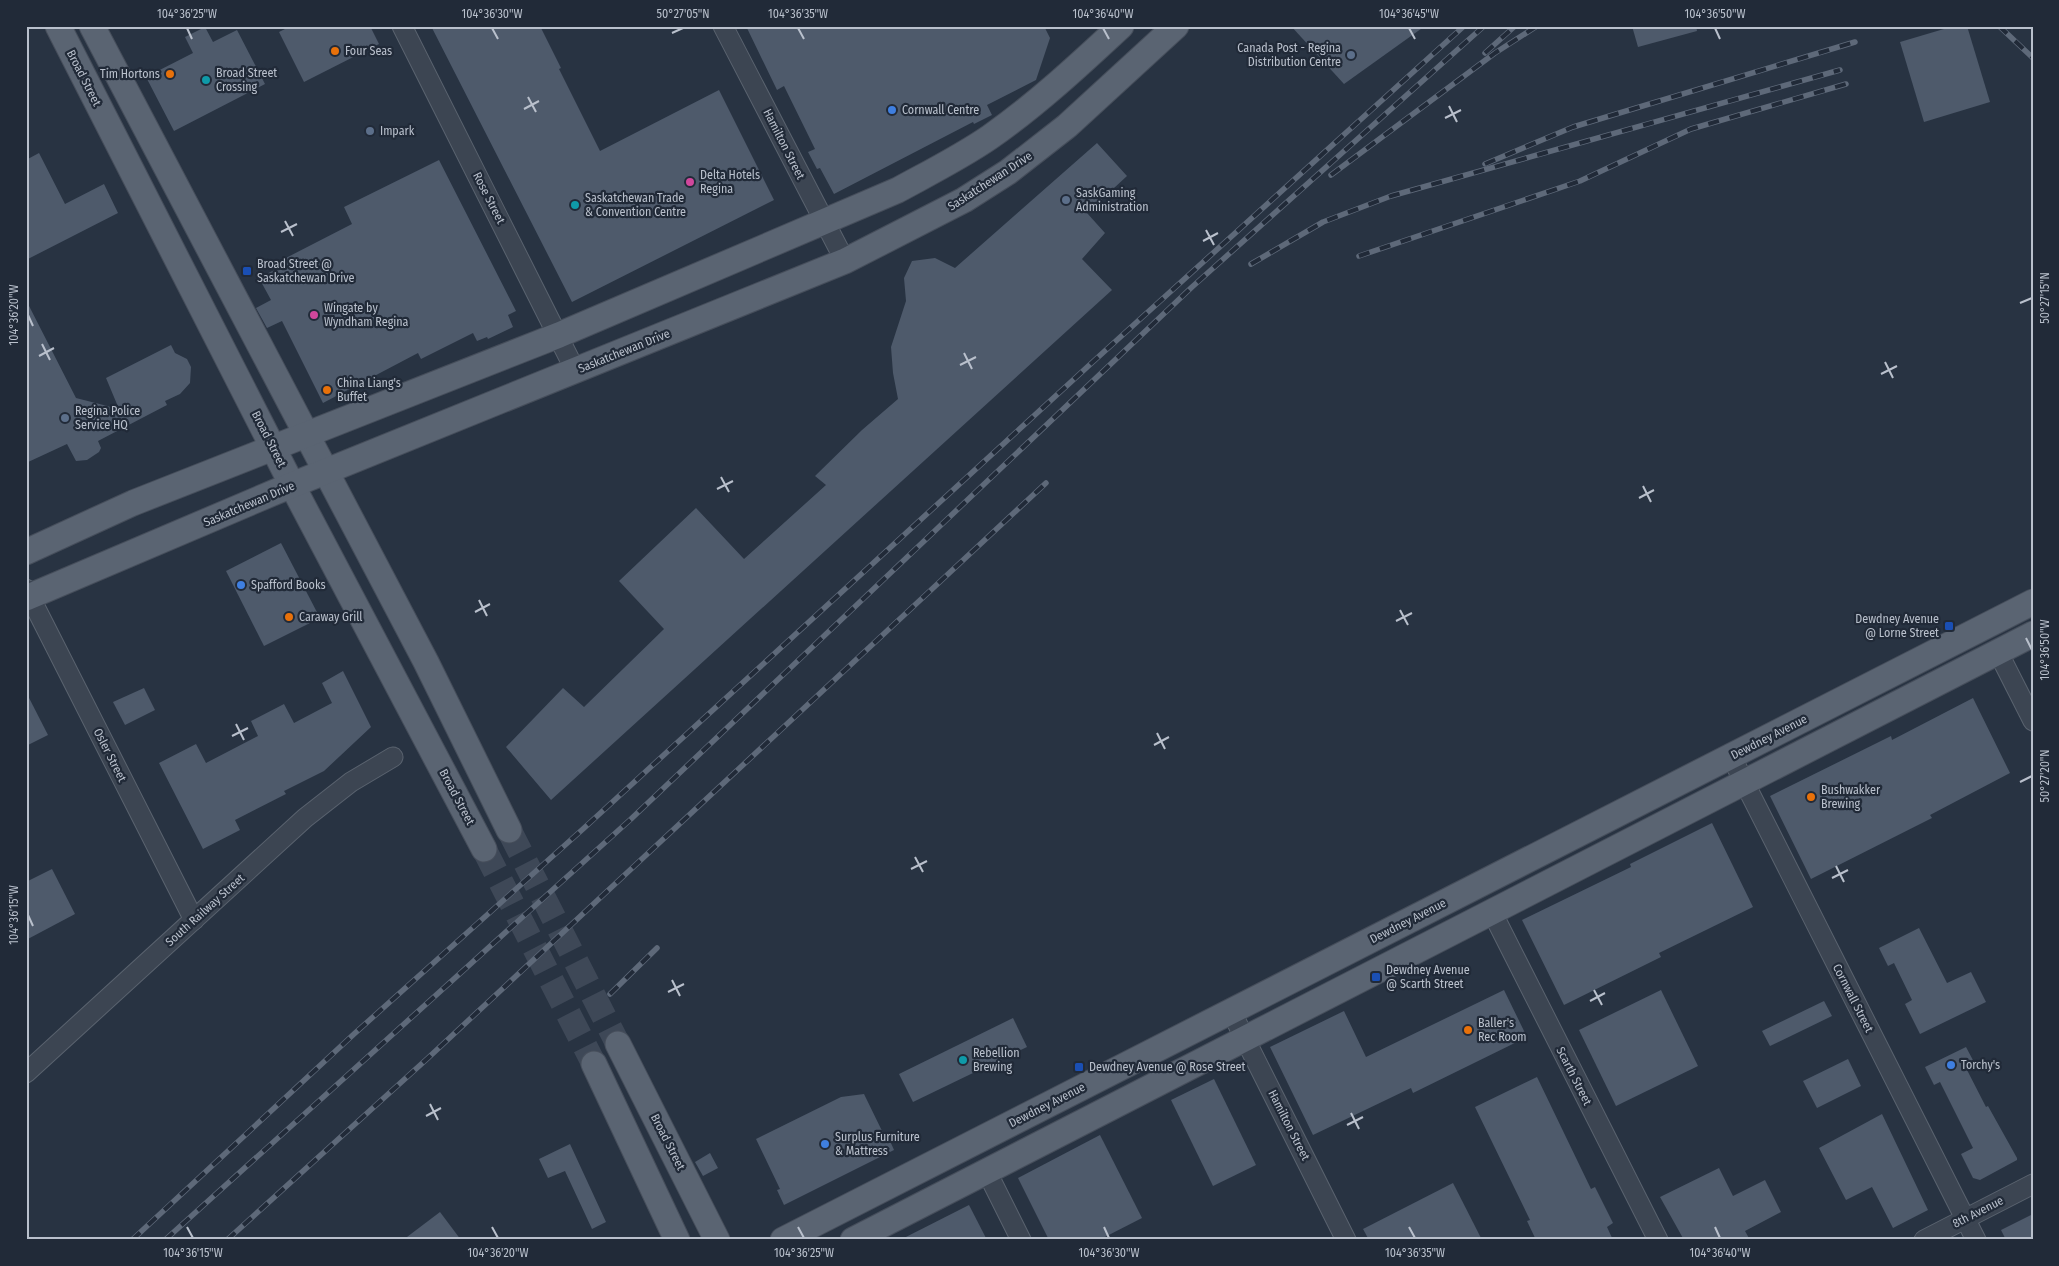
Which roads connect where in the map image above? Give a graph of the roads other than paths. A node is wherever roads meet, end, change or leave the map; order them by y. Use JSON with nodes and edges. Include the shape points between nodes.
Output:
{"nodes":[{"id":1,"x":58,"y":26,"type":"edge"},
{"id":2,"x":92,"y":26,"type":"edge"},
{"id":3,"x":402,"y":26,"type":"edge"},
{"id":4,"x":723,"y":26,"type":"edge"},
{"id":5,"x":1121,"y":26,"type":"edge"},
{"id":6,"x":1176,"y":26,"type":"edge"},
{"id":7,"x":824,"y":222,"type":"junction"},
{"id":8,"x":845,"y":261,"type":"junction"},
{"id":9,"x":559,"y":335,"type":"junction"},
{"id":10,"x":575,"y":370,"type":"junction"},
{"id":11,"x":306,"y":435,"type":"junction"},
{"id":12,"x":274,"y":448,"type":"junction"},
{"id":13,"x":326,"y":472,"type":"junction"},
{"id":14,"x":292,"y":485,"type":"junction"},
{"id":15,"x":26,"y":552,"type":"edge"},
{"id":16,"x":28,"y":594,"type":"edge"},
{"id":17,"x":2033,"y":602,"type":"edge"},
{"id":18,"x":2033,"y":634,"type":"edge"},
{"id":19,"x":1998,"y":652,"type":"junction"},
{"id":20,"x":2033,"y":721,"type":"edge"},
{"id":21,"x":1731,"y":756,"type":"junction"},
{"id":22,"x":393,"y":758,"type":"dead end"},
{"id":23,"x":1745,"y":782,"type":"junction"},
{"id":24,"x":509,"y":830,"type":"tunnel mouth"},
{"id":25,"x":484,"y":849,"type":"tunnel mouth"},
{"id":26,"x":1492,"y":912,"type":"junction"},
{"id":27,"x":194,"y":920,"type":"junction"},
{"id":28,"x":1231,"y":1011,"type":"junction"},
{"id":29,"x":1245,"y":1039,"type":"junction"},
{"id":30,"x":618,"y":1044,"type":"tunnel mouth"},
{"id":31,"x":594,"y":1064,"type":"tunnel mouth"},
{"id":32,"x":26,"y":1073,"type":"edge"},
{"id":33,"x":986,"y":1172,"type":"junction"},
{"id":34,"x":2033,"y":1184,"type":"edge"},
{"id":35,"x":1965,"y":1219,"type":"junction"},
{"id":36,"x":677,"y":1240,"type":"edge"},
{"id":37,"x":718,"y":1240,"type":"edge"},
{"id":38,"x":783,"y":1240,"type":"edge"},
{"id":39,"x":853,"y":1240,"type":"edge"},
{"id":40,"x":1021,"y":1240,"type":"edge"},
{"id":41,"x":1346,"y":1240,"type":"edge"},
{"id":42,"x":1658,"y":1240,"type":"edge"},
{"id":43,"x":1924,"y":1240,"type":"edge"},
{"id":44,"x":1976,"y":1240,"type":"edge"}],
"edges":[{"from":1,"to":12,"type":"main road","name":"Broad Street"},
{"from":2,"to":11,"type":"main road"},
{"from":3,"to":9,"type":"street","name":"Rose Street"},
{"from":4,"to":7,"type":"street","name":"Hamilton Street"},
{"from":5,"to":7,"type":"main road","via":[[1060,82],[989,138],[898,190]]},
{"from":6,"to":8,"type":"main road","name":"Saskatchewan Drive","via":[[1067,126],[1008,172],[964,200]]},
{"from":7,"to":8,"type":"street","name":"Hamilton Street"},
{"from":7,"to":9,"type":"main road"},
{"from":8,"to":10,"type":"main road","name":"Saskatchewan Drive"},
{"from":9,"to":10,"type":"street","name":"Rose Street"},
{"from":9,"to":11,"type":"main road"},
{"from":10,"to":13,"type":"main road","name":"Saskatchewan Drive"},
{"from":11,"to":12,"type":"main road"},
{"from":11,"to":13,"type":"main road"},
{"from":12,"to":14,"type":"main road","name":"Broad Street"},
{"from":12,"to":15,"type":"main road","via":[[133,503]]},
{"from":13,"to":14,"type":"main road","name":"Saskatchewan Drive"},
{"from":13,"to":24,"type":"main road","via":[[426,662]]},
{"from":14,"to":16,"type":"main road","name":"Saskatchewan Drive"},
{"from":14,"to":25,"type":"main road","name":"Broad Street"},
{"from":16,"to":27,"type":"street","name":"Osler Street"},
{"from":17,"to":21,"type":"main road","name":"Dewdney Avenue"},
{"from":18,"to":19,"type":"main road"},
{"from":19,"to":20,"type":"street"},
{"from":19,"to":23,"type":"main road"},
{"from":21,"to":23,"type":"street","name":"Cornwall Street"},
{"from":21,"to":28,"type":"main road","name":"Dewdney Avenue"},
{"from":22,"to":27,"type":"street","name":"South Railway Street","via":[[352,782],[305,818]]},
{"from":23,"to":26,"type":"main road"},
{"from":23,"to":35,"type":"street","name":"Cornwall Street"},
{"from":26,"to":29,"type":"main road"},
{"from":26,"to":42,"type":"street","name":"Scarth Street"},
{"from":27,"to":32,"type":"street","name":"South Railway Street"},
{"from":28,"to":29,"type":"street","name":"Hamilton Street"},
{"from":28,"to":38,"type":"main road","name":"Dewdney Avenue"},
{"from":29,"to":33,"type":"main road"},
{"from":29,"to":41,"type":"street","name":"Hamilton Street"},
{"from":30,"to":37,"type":"main road","name":"Broad Street"},
{"from":31,"to":36,"type":"main road"},
{"from":33,"to":39,"type":"main road"},
{"from":33,"to":40,"type":"street"},
{"from":34,"to":35,"type":"street","name":"8th Avenue"},
{"from":35,"to":43,"type":"street","name":"8th Avenue"},
{"from":35,"to":44,"type":"street","name":"Cornwall Street"}]}
